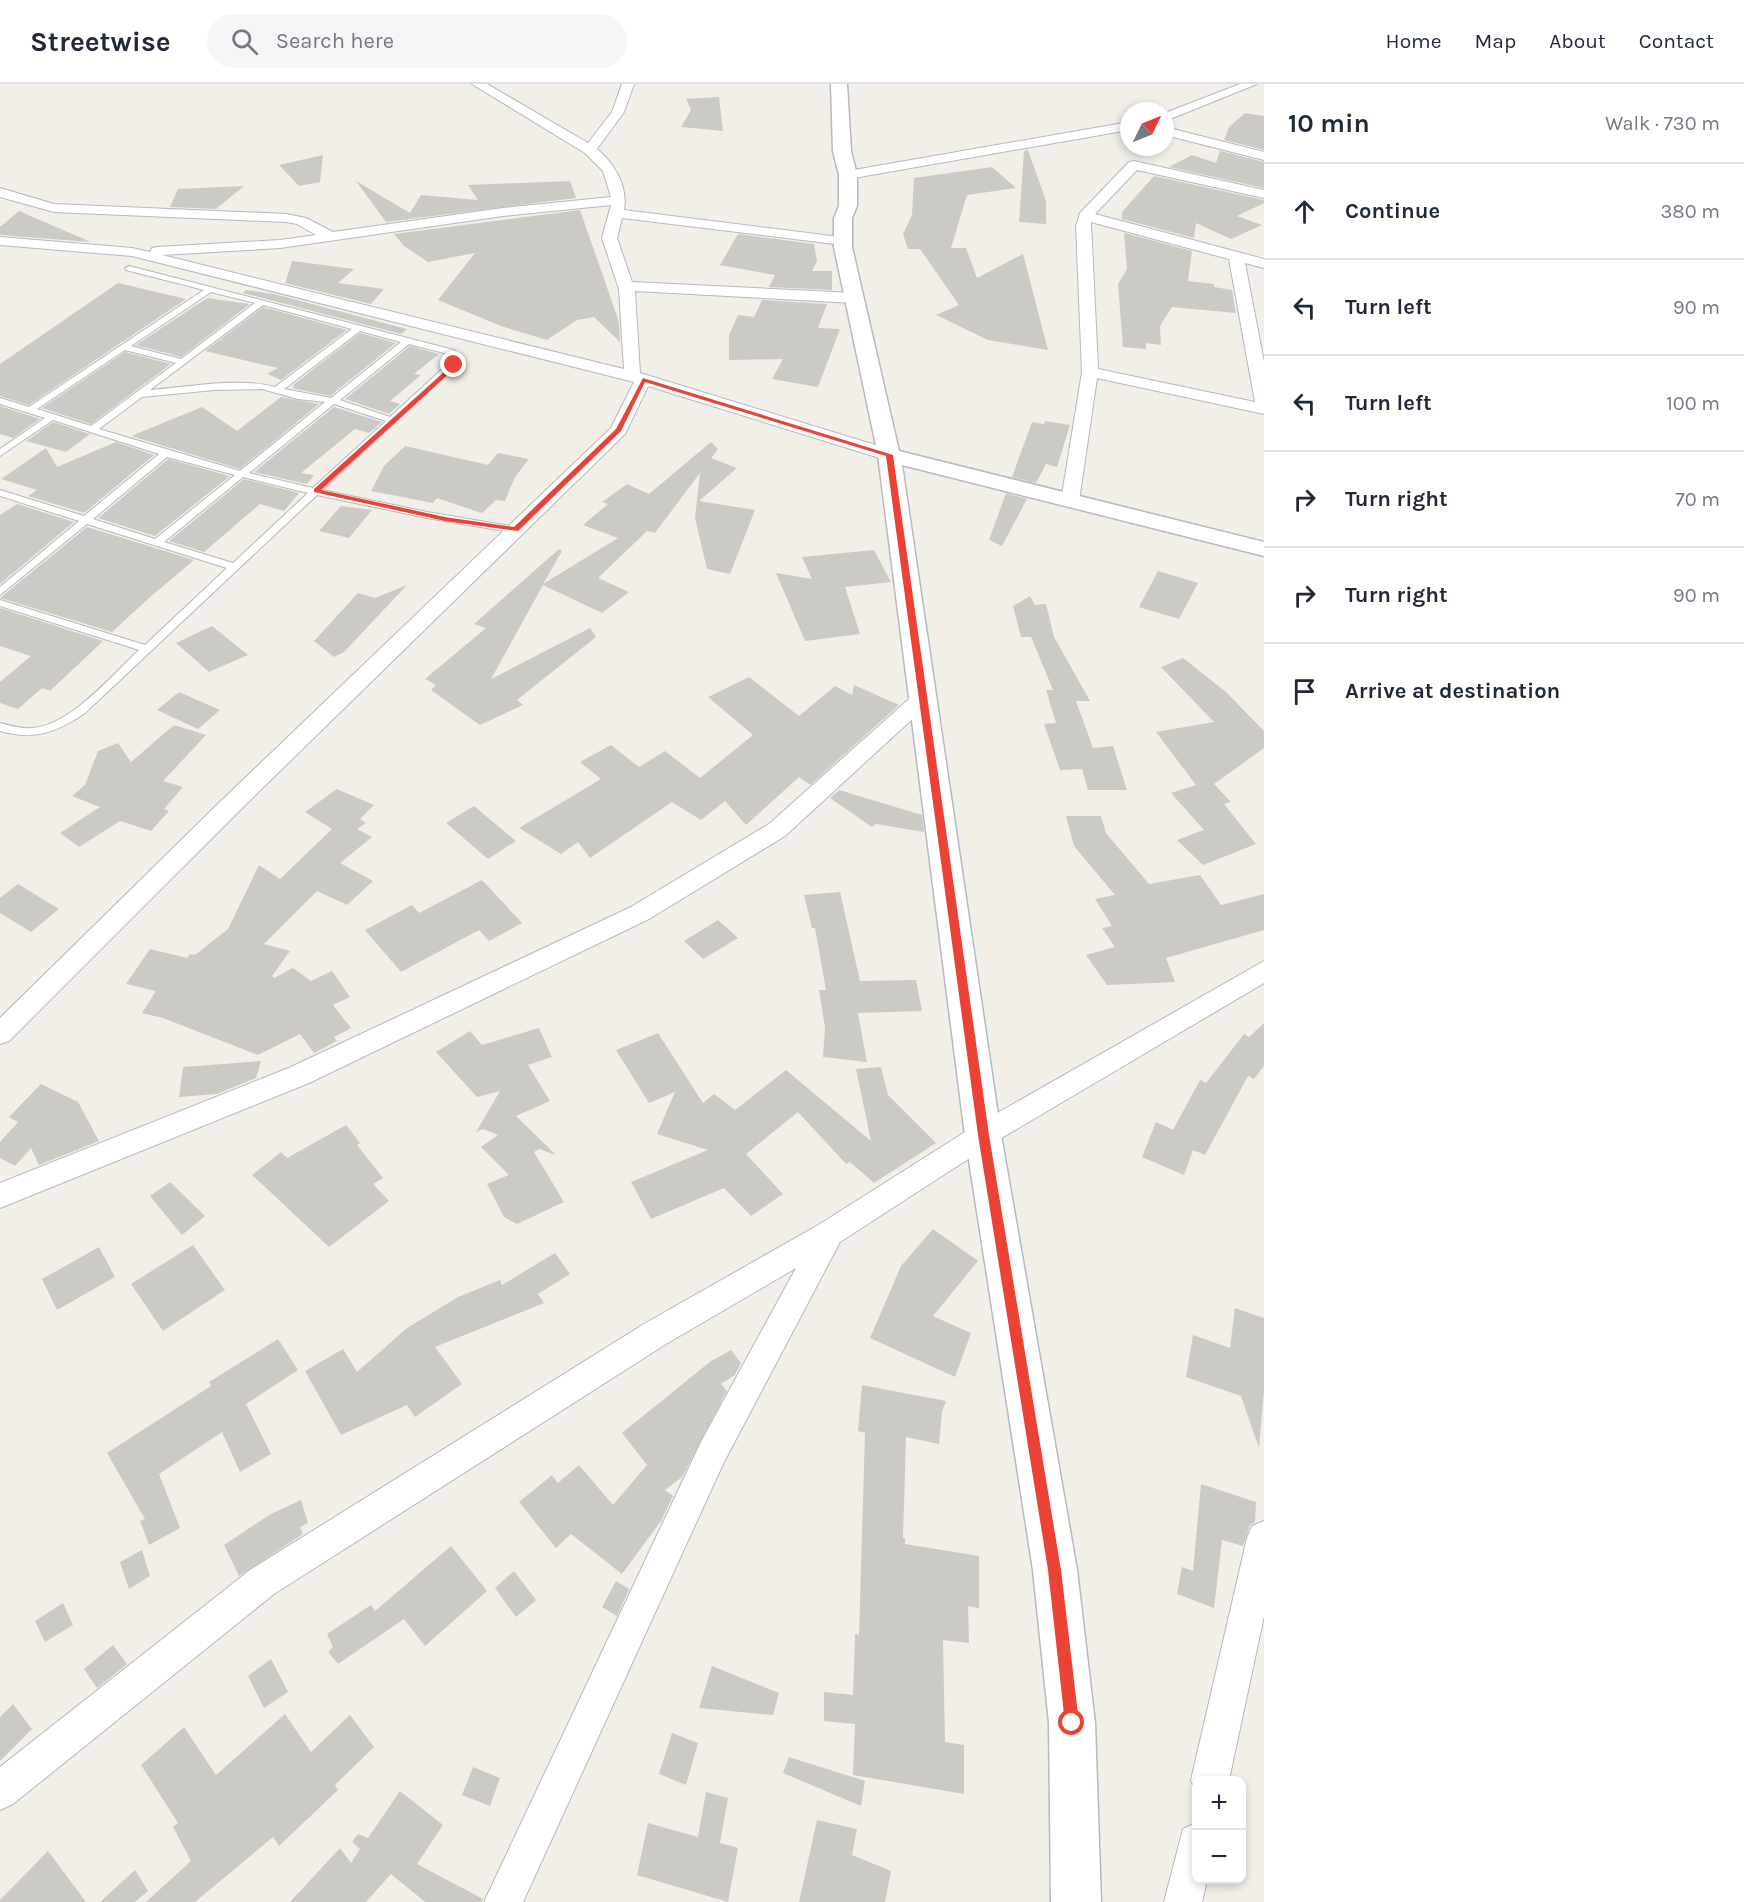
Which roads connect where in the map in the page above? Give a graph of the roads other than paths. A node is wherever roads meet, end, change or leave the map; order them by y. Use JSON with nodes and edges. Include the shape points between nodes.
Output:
{"nodes":[{"id":1,"x":478,"y":84,"type":"edge"},
{"id":2,"x":628,"y":84,"type":"edge"},
{"id":3,"x":839,"y":84,"type":"edge"},
{"id":4,"x":1251,"y":84,"type":"edge"},
{"id":5,"x":1174,"y":114,"type":"edge"},
{"id":6,"x":1120,"y":128,"type":"edge"},
{"id":7,"x":1174,"y":132,"type":"edge"},
{"id":8,"x":590,"y":150,"type":"junction"},
{"id":9,"x":1264,"y":156,"type":"edge"},
{"id":10,"x":848,"y":175,"type":"junction"},
{"id":11,"x":0,"y":192,"type":"edge"},
{"id":12,"x":1264,"y":194,"type":"edge"},
{"id":13,"x":617,"y":207,"type":"junction"},
{"id":14,"x":1085,"y":216,"type":"junction"},
{"id":15,"x":331,"y":237,"type":"junction"},
{"id":16,"x":0,"y":241,"type":"edge"},
{"id":17,"x":843,"y":241,"type":"junction"},
{"id":18,"x":1236,"y":256,"type":"junction"},
{"id":19,"x":130,"y":260,"type":"junction"},
{"id":20,"x":1264,"y":264,"type":"edge"},
{"id":21,"x":626,"y":286,"type":"junction"},
{"id":22,"x":209,"y":290,"type":"junction"},
{"id":23,"x":854,"y":298,"type":"junction"},
{"id":24,"x":261,"y":303,"type":"junction"},
{"id":25,"x":357,"y":329,"type":"junction"},
{"id":26,"x":408,"y":340,"type":"junction"},
{"id":27,"x":124,"y":347,"type":"junction"},
{"id":28,"x":184,"y":362,"type":"junction"},
{"id":29,"x":1090,"y":372,"type":"junction"},
{"id":30,"x":638,"y":378,"type":"junction"},
{"id":31,"x":277,"y":390,"type":"junction"},
{"id":32,"x":141,"y":394,"type":"junction"},
{"id":33,"x":0,"y":401,"type":"edge"},
{"id":34,"x":335,"y":401,"type":"junction"},
{"id":35,"x":1264,"y":405,"type":"edge"},
{"id":36,"x":1264,"y":409,"type":"edge"},
{"id":37,"x":30,"y":410,"type":"junction"},
{"id":38,"x":52,"y":417,"type":"junction"},
{"id":39,"x":393,"y":421,"type":"junction"},
{"id":40,"x":92,"y":430,"type":"junction"},
{"id":41,"x":0,"y":453,"type":"edge"},
{"id":42,"x":166,"y":453,"type":"junction"},
{"id":43,"x":890,"y":455,"type":"junction"},
{"id":44,"x":243,"y":474,"type":"junction"},
{"id":45,"x":316,"y":491,"type":"junction"},
{"id":46,"x":0,"y":493,"type":"edge"},
{"id":47,"x":1070,"y":501,"type":"junction"},
{"id":48,"x":85,"y":520,"type":"junction"},
{"id":49,"x":516,"y":530,"type":"junction"},
{"id":50,"x":156,"y":543,"type":"junction"},
{"id":51,"x":1264,"y":549,"type":"edge"},
{"id":52,"x":234,"y":567,"type":"junction"},
{"id":53,"x":0,"y":592,"type":"edge"},
{"id":54,"x":0,"y":603,"type":"edge"},
{"id":55,"x":147,"y":649,"type":"junction"},
{"id":56,"x":925,"y":696,"type":"junction"},
{"id":57,"x":0,"y":727,"type":"edge"},
{"id":58,"x":1264,"y":971,"type":"edge"},
{"id":59,"x":0,"y":1034,"type":"edge"},
{"id":60,"x":983,"y":1135,"type":"junction"},
{"id":61,"x":0,"y":1196,"type":"edge"},
{"id":62,"x":830,"y":1233,"type":"junction"},
{"id":63,"x":1264,"y":1538,"type":"edge"},
{"id":64,"x":1211,"y":1776,"type":"edge"},
{"id":65,"x":0,"y":1791,"type":"edge"},
{"id":66,"x":1192,"y":1863,"type":"edge"},
{"id":67,"x":503,"y":1902,"type":"edge"},
{"id":68,"x":1076,"y":1902,"type":"edge"},
{"id":69,"x":1183,"y":1902,"type":"edge"}],
"edges":[{"from":1,"to":8,"type":"street"},
{"from":2,"to":8,"type":"street","via":[[618,112]]},
{"from":3,"to":10,"type":"main road","via":[[842,151]]},
{"from":4,"to":5,"type":"street"},
{"from":6,"to":10,"type":"street"},
{"from":7,"to":9,"type":"street"},
{"from":8,"to":13,"type":"street","via":[[601,158],[613,177]]},
{"from":10,"to":17,"type":"main road"},
{"from":11,"to":15,"type":"street","via":[[54,208],[286,218],[302,221]]},
{"from":12,"to":14,"type":"street","via":[[1137,164]]},
{"from":13,"to":15,"type":"street","via":[[503,212]]},
{"from":13,"to":17,"type":"street"},
{"from":13,"to":21,"type":"street","via":[[609,232]]},
{"from":14,"to":18,"type":"street"},
{"from":14,"to":29,"type":"street"},
{"from":15,"to":19,"type":"street"},
{"from":16,"to":19,"type":"street"},
{"from":17,"to":23,"type":"main road"},
{"from":18,"to":20,"type":"street"},
{"from":18,"to":35,"type":"street"},
{"from":19,"to":22,"type":"lane"},
{"from":19,"to":30,"type":"street"},
{"from":21,"to":23,"type":"street"},
{"from":21,"to":30,"type":"street"},
{"from":22,"to":24,"type":"lane"},
{"from":22,"to":27,"type":"lane"},
{"from":23,"to":43,"type":"main road"},
{"from":24,"to":25,"type":"lane"},
{"from":24,"to":28,"type":"lane"},
{"from":25,"to":26,"type":"lane"},
{"from":25,"to":31,"type":"lane"},
{"from":26,"to":34,"type":"lane"},
{"from":26,"to":39,"type":"lane","via":[[451,352],[458,359]]},
{"from":27,"to":28,"type":"lane"},
{"from":27,"to":37,"type":"lane"},
{"from":28,"to":32,"type":"lane"},
{"from":29,"to":36,"type":"street"},
{"from":29,"to":47,"type":"street"},
{"from":30,"to":43,"type":"street"},
{"from":30,"to":49,"type":"street","via":[[619,430]]},
{"from":31,"to":32,"type":"lane","via":[[262,386],[214,387]]},
{"from":31,"to":34,"type":"lane"},
{"from":32,"to":40,"type":"lane"},
{"from":33,"to":37,"type":"lane"},
{"from":34,"to":39,"type":"lane"},
{"from":34,"to":44,"type":"lane"},
{"from":37,"to":38,"type":"lane"},
{"from":38,"to":40,"type":"lane"},
{"from":38,"to":41,"type":"lane"},
{"from":39,"to":45,"type":"lane"},
{"from":40,"to":42,"type":"lane"},
{"from":42,"to":44,"type":"lane"},
{"from":42,"to":48,"type":"lane"},
{"from":43,"to":47,"type":"main road"},
{"from":43,"to":56,"type":"main road"},
{"from":44,"to":45,"type":"lane"},
{"from":44,"to":50,"type":"lane"},
{"from":45,"to":49,"type":"lane"},
{"from":45,"to":52,"type":"lane"},
{"from":46,"to":48,"type":"lane"},
{"from":47,"to":51,"type":"main road"},
{"from":48,"to":50,"type":"lane"},
{"from":48,"to":53,"type":"lane"},
{"from":49,"to":59,"type":"street"},
{"from":50,"to":52,"type":"lane"},
{"from":52,"to":55,"type":"lane"},
{"from":54,"to":55,"type":"lane"},
{"from":55,"to":57,"type":"lane","via":[[65,721],[45,730],[19,734]]},
{"from":56,"to":60,"type":"main road"},
{"from":56,"to":61,"type":"street","via":[[777,830],[640,913],[300,1075]]},
{"from":58,"to":60,"type":"street"},
{"from":60,"to":62,"type":"street"},
{"from":60,"to":68,"type":"main road","via":[[1055,1570],[1072,1723]]},
{"from":62,"to":65,"type":"street","via":[[655,1334],[262,1582]]},
{"from":62,"to":67,"type":"street","via":[[712,1453]]},
{"from":63,"to":64,"type":"street"},
{"from":66,"to":69,"type":"street"}]}
